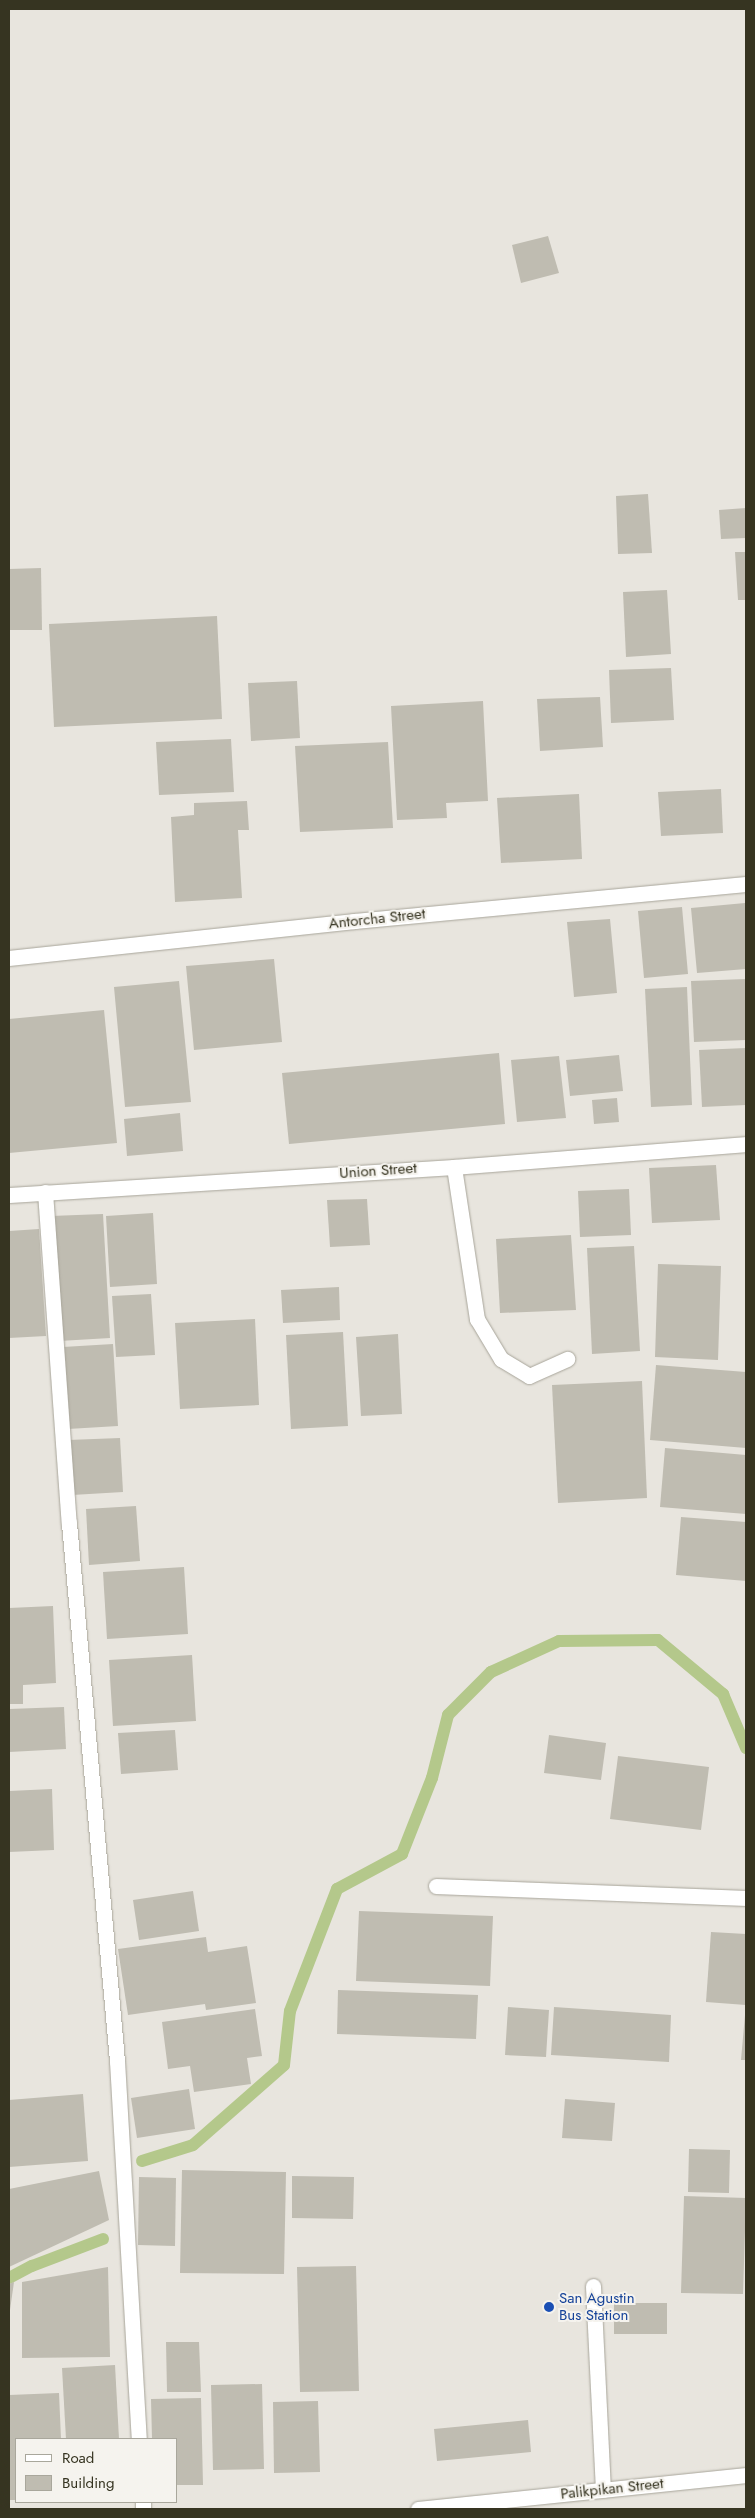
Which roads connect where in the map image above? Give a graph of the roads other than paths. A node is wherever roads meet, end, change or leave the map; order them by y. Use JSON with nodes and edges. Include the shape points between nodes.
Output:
{"nodes":[{"id":1,"x":746,"y":884,"type":"edge"},
{"id":2,"x":9,"y":958,"type":"edge"},
{"id":3,"x":746,"y":1144,"type":"edge"},
{"id":4,"x":454,"y":1167,"type":"junction"},
{"id":5,"x":45,"y":1192,"type":"junction"},
{"id":6,"x":9,"y":1195,"type":"edge"},
{"id":7,"x":567,"y":1359,"type":"dead end"},
{"id":8,"x":436,"y":1886,"type":"dead end"},
{"id":9,"x":746,"y":1898,"type":"edge"},
{"id":10,"x":593,"y":2286,"type":"dead end"},
{"id":11,"x":139,"y":2438,"type":"edge"},
{"id":12,"x":746,"y":2475,"type":"edge"},
{"id":13,"x":603,"y":2490,"type":"junction"},
{"id":14,"x":418,"y":2509,"type":"edge"}],
"edges":[{"from":1,"to":2,"type":"street","name":"Antorcha Street"},
{"from":3,"to":4,"type":"street","name":"Union Street"},
{"from":4,"to":5,"type":"street","name":"Union Street"},
{"from":4,"to":7,"type":"street","via":[[477,1319],[501,1359],[530,1376]]},
{"from":5,"to":6,"type":"street","name":"Union Street"},
{"from":5,"to":11,"type":"street","via":[[69,1523],[118,2061]]},
{"from":8,"to":9,"type":"street"},
{"from":10,"to":13,"type":"street"},
{"from":12,"to":13,"type":"street","name":"Palikpikan Street"},
{"from":13,"to":14,"type":"street","name":"Palikpikan Street"}]}
